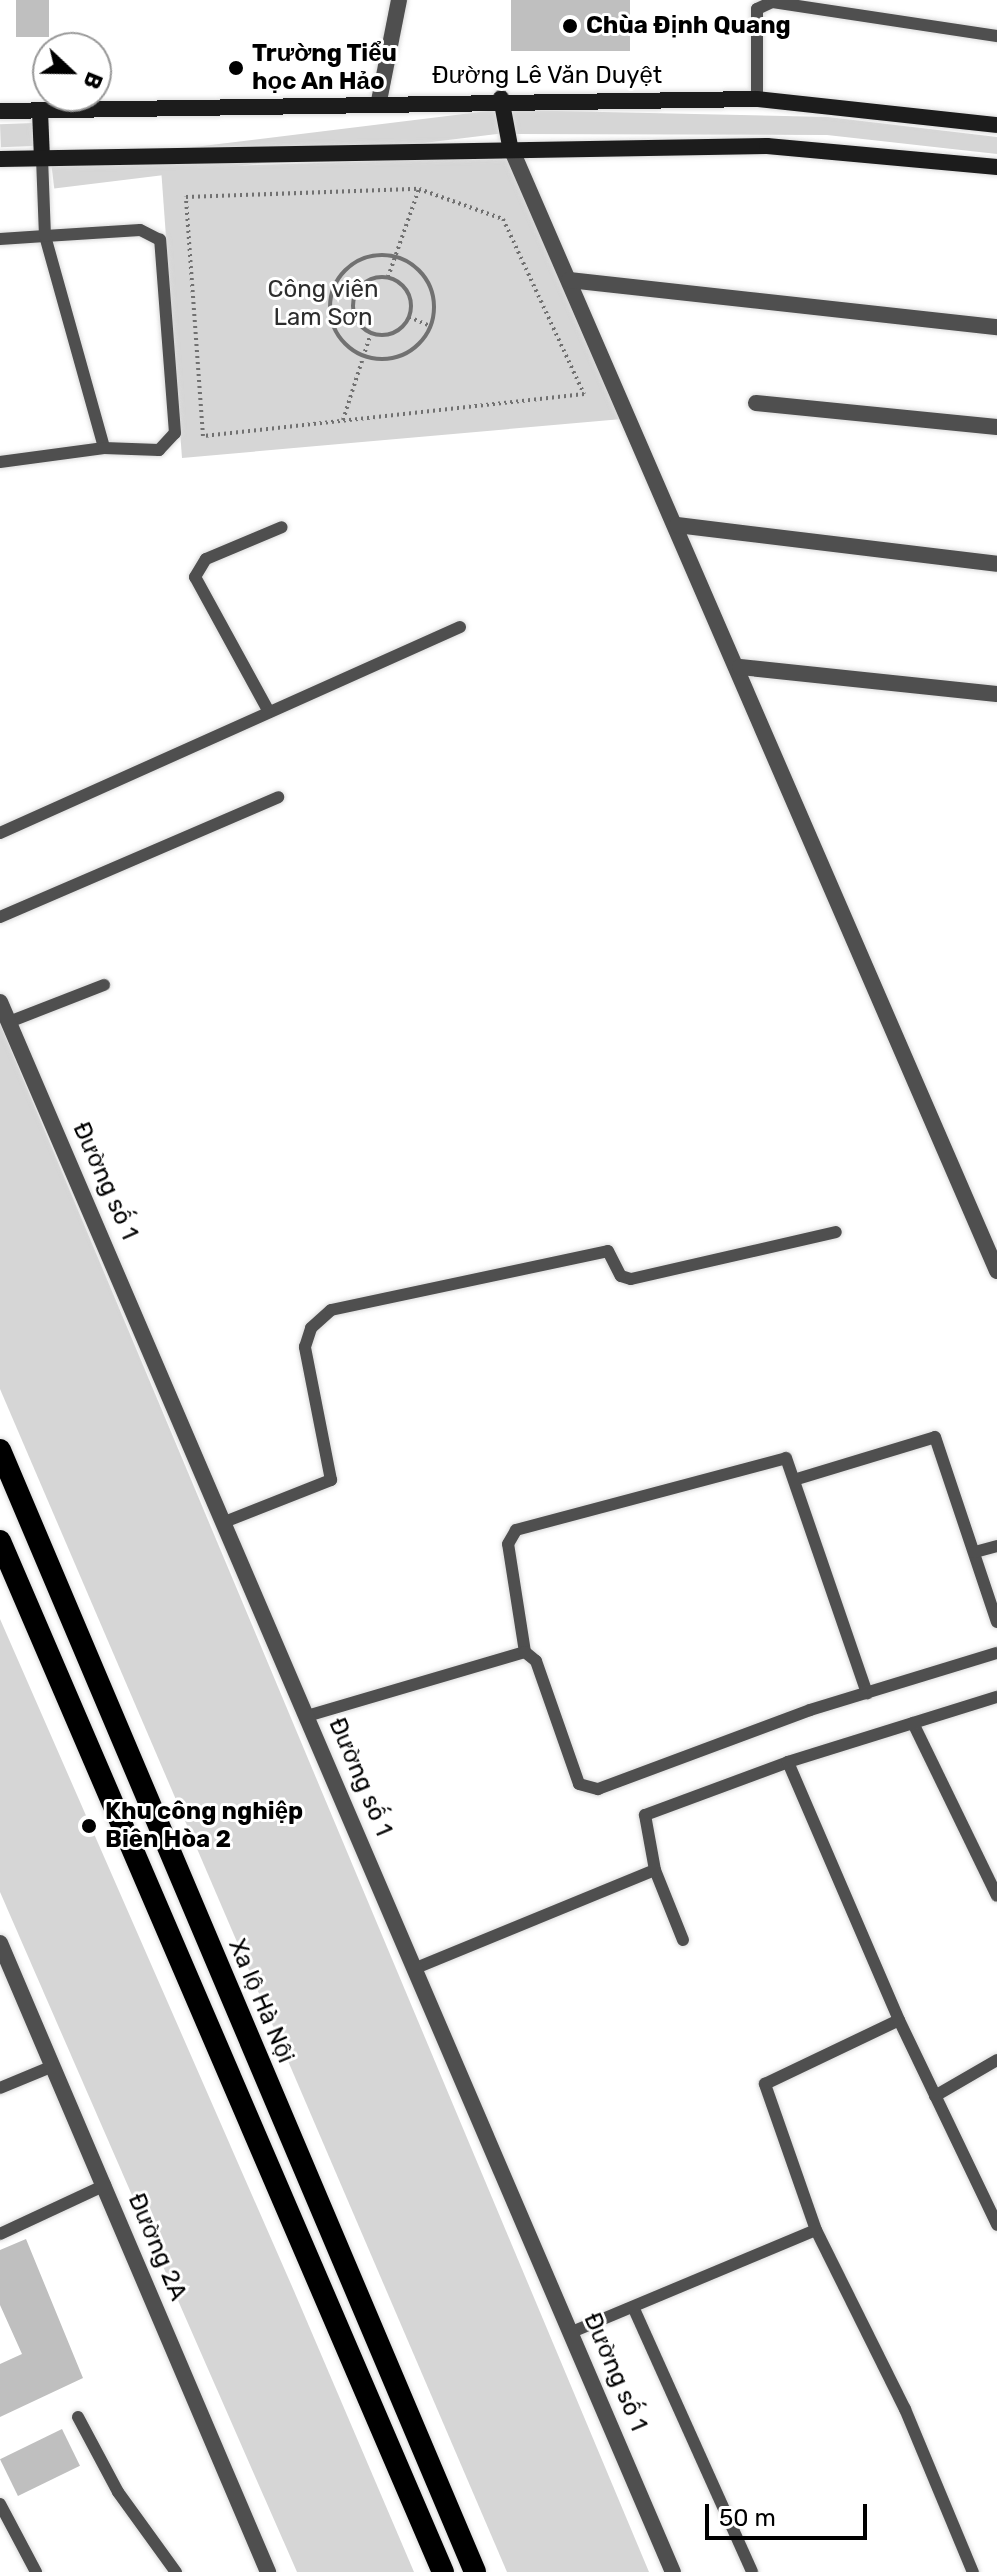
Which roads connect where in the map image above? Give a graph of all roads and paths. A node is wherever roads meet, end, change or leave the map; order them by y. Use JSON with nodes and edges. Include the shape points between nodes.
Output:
{"nodes":[{"id":1,"x":399,"y":0,"type":"edge"},
{"id":2,"x":997,"y":36,"type":"edge"},
{"id":3,"x":501,"y":98,"type":"junction"},
{"id":4,"x":757,"y":99,"type":"junction"},
{"id":5,"x":379,"y":101,"type":"junction"},
{"id":6,"x":112,"y":109,"type":"edge"},
{"id":7,"x":0,"y":111,"type":"edge"},
{"id":8,"x":32,"y":111,"type":"edge"},
{"id":9,"x":40,"y":112,"type":"edge"},
{"id":10,"x":997,"y":125,"type":"edge"},
{"id":11,"x":510,"y":146,"type":"junction"},
{"id":12,"x":42,"y":158,"type":"junction"},
{"id":13,"x":0,"y":159,"type":"edge"},
{"id":14,"x":997,"y":167,"type":"edge"},
{"id":15,"x":419,"y":189,"type":"junction"},
{"id":16,"x":45,"y":236,"type":"junction"},
{"id":17,"x":0,"y":239,"type":"edge"},
{"id":18,"x":395,"y":256,"type":"junction"},
{"id":19,"x":388,"y":278,"type":"junction"},
{"id":20,"x":569,"y":280,"type":"junction"},
{"id":21,"x":333,"y":288,"type":"junction"},
{"id":22,"x":355,"y":297,"type":"junction"},
{"id":23,"x":409,"y":317,"type":"junction"},
{"id":24,"x":430,"y":326,"type":"junction"},
{"id":25,"x":997,"y":327,"type":"edge"},
{"id":26,"x":371,"y":333,"type":"junction"},
{"id":27,"x":364,"y":357,"type":"junction"},
{"id":28,"x":756,"y":403,"type":"dead end"},
{"id":29,"x":343,"y":420,"type":"junction"},
{"id":30,"x":997,"y":427,"type":"edge"},
{"id":31,"x":104,"y":448,"type":"junction"},
{"id":32,"x":0,"y":462,"type":"edge"},
{"id":33,"x":677,"y":525,"type":"junction"},
{"id":34,"x":282,"y":527,"type":"dead end"},
{"id":35,"x":997,"y":564,"type":"edge"},
{"id":36,"x":460,"y":627,"type":"dead end"},
{"id":37,"x":740,"y":667,"type":"junction"},
{"id":38,"x":997,"y":694,"type":"edge"},
{"id":39,"x":269,"y":712,"type":"junction"},
{"id":40,"x":278,"y":797,"type":"dead end"},
{"id":41,"x":0,"y":833,"type":"edge"},
{"id":42,"x":0,"y":917,"type":"edge"},
{"id":43,"x":104,"y":985,"type":"dead end"},
{"id":44,"x":0,"y":1002,"type":"edge"},
{"id":45,"x":9,"y":1022,"type":"junction"},
{"id":46,"x":836,"y":1232,"type":"dead end"},
{"id":47,"x":997,"y":1271,"type":"edge"},
{"id":48,"x":0,"y":1450,"type":"edge"},
{"id":49,"x":797,"y":1479,"type":"junction"},
{"id":50,"x":227,"y":1521,"type":"junction"},
{"id":51,"x":0,"y":1541,"type":"edge"},
{"id":52,"x":997,"y":1546,"type":"edge"},
{"id":53,"x":975,"y":1552,"type":"junction"},
{"id":54,"x":997,"y":1622,"type":"edge"},
{"id":55,"x":525,"y":1652,"type":"junction"},
{"id":56,"x":997,"y":1653,"type":"edge"},
{"id":57,"x":867,"y":1693,"type":"junction"},
{"id":58,"x":997,"y":1697,"type":"edge"},
{"id":59,"x":307,"y":1716,"type":"junction"},
{"id":60,"x":913,"y":1723,"type":"junction"},
{"id":61,"x":788,"y":1762,"type":"junction"},
{"id":62,"x":655,"y":1870,"type":"junction"},
{"id":63,"x":997,"y":1896,"type":"edge"},
{"id":64,"x":683,"y":1940,"type":"dead end"},
{"id":65,"x":0,"y":1943,"type":"edge"},
{"id":66,"x":416,"y":1968,"type":"junction"},
{"id":67,"x":899,"y":2020,"type":"junction"},
{"id":68,"x":997,"y":2060,"type":"edge"},
{"id":69,"x":53,"y":2066,"type":"junction"},
{"id":70,"x":0,"y":2088,"type":"edge"},
{"id":71,"x":935,"y":2096,"type":"junction"},
{"id":72,"x":105,"y":2185,"type":"junction"},
{"id":73,"x":997,"y":2225,"type":"edge"},
{"id":74,"x":816,"y":2230,"type":"junction"},
{"id":75,"x":0,"y":2234,"type":"edge"},
{"id":76,"x":634,"y":2309,"type":"junction"},
{"id":77,"x":572,"y":2332,"type":"junction"},
{"id":78,"x":78,"y":2417,"type":"dead end"},
{"id":79,"x":0,"y":2504,"type":"edge"},
{"id":80,"x":36,"y":2572,"type":"edge"},
{"id":81,"x":176,"y":2572,"type":"edge"},
{"id":82,"x":268,"y":2572,"type":"edge"},
{"id":83,"x":443,"y":2572,"type":"edge"},
{"id":84,"x":475,"y":2572,"type":"edge"},
{"id":85,"x":673,"y":2572,"type":"edge"},
{"id":86,"x":752,"y":2572,"type":"edge"},
{"id":87,"x":973,"y":2572,"type":"edge"}],
"edges":[{"from":1,"to":5,"type":"street"},
{"from":2,"to":4,"type":"lane","via":[[772,2],[757,9]]},
{"from":3,"to":4,"type":"main road","name":"Đường Lê Văn Duyệt"},
{"from":3,"to":5,"type":"main road","name":"Đường Lê Văn Duyệt"},
{"from":3,"to":11,"type":"main road"},
{"from":4,"to":10,"type":"main road","name":"Đường Lê Văn Duyệt"},
{"from":5,"to":6,"type":"main road","name":"Đường Lê Văn Duyệt"},
{"from":7,"to":8,"type":"main road","name":"Đường Lê Văn Duyệt"},
{"from":9,"to":12,"type":"main road"},
{"from":11,"to":12,"type":"main road"},
{"from":11,"to":14,"type":"main road","via":[[827,147]]},
{"from":11,"to":20,"type":"street"},
{"from":12,"to":13,"type":"main road"},
{"from":12,"to":16,"type":"lane"},
{"from":15,"to":18,"type":"path"},
{"from":15,"to":29,"type":"path","via":[[503,219],[584,394]]},
{"from":15,"to":29,"type":"path","via":[[186,197],[203,436]]},
{"from":16,"to":17,"type":"lane"},
{"from":16,"to":31,"type":"lane"},
{"from":16,"to":31,"type":"lane","via":[[140,230],[160,240],[175,433],[159,450]]},
{"from":18,"to":19,"type":"path"},
{"from":18,"to":21,"type":"path","via":[[361,259]]},
{"from":18,"to":24,"type":"path","via":[[432,289]]},
{"from":19,"to":22,"type":"path","via":[[369,280]]},
{"from":19,"to":23,"type":"path","via":[[409,295]]},
{"from":20,"to":25,"type":"street"},
{"from":20,"to":33,"type":"street"},
{"from":21,"to":22,"type":"path"},
{"from":21,"to":27,"type":"path","via":[[337,334]]},
{"from":22,"to":26,"type":"path","via":[[357,321]]},
{"from":23,"to":24,"type":"path"},
{"from":23,"to":26,"type":"path","via":[[390,334]]},
{"from":24,"to":27,"type":"path","via":[[397,358]]},
{"from":26,"to":27,"type":"path"},
{"from":27,"to":29,"type":"path"},
{"from":28,"to":30,"type":"street"},
{"from":31,"to":32,"type":"lane"},
{"from":33,"to":35,"type":"street"},
{"from":33,"to":37,"type":"street"},
{"from":34,"to":39,"type":"lane","via":[[206,559],[195,577]]},
{"from":36,"to":39,"type":"lane"},
{"from":37,"to":38,"type":"street"},
{"from":37,"to":47,"type":"street"},
{"from":39,"to":41,"type":"lane"},
{"from":40,"to":42,"type":"lane"},
{"from":43,"to":45,"type":"lane"},
{"from":44,"to":45,"type":"street","name":"Đường số 1"},
{"from":45,"to":50,"type":"street","name":"Đường số 1"},
{"from":46,"to":50,"type":"lane","via":[[631,1279],[621,1276],[608,1251],[331,1310],[311,1328],[305,1356],[331,1480]]},
{"from":48,"to":84,"type":"highway","name":"Xa lộ Hà Nội"},
{"from":49,"to":53,"type":"lane","via":[[935,1437]]},
{"from":49,"to":55,"type":"lane","via":[[786,1458],[516,1530],[508,1544]]},
{"from":49,"to":57,"type":"lane"},
{"from":50,"to":59,"type":"street","name":"Đường số 1"},
{"from":51,"to":83,"type":"highway"},
{"from":52,"to":53,"type":"lane"},
{"from":53,"to":54,"type":"lane"},
{"from":55,"to":57,"type":"lane","via":[[536,1661],[579,1784],[588,1789]]},
{"from":55,"to":59,"type":"lane"},
{"from":56,"to":57,"type":"lane"},
{"from":58,"to":60,"type":"lane"},
{"from":59,"to":66,"type":"street","name":"Đường số 1"},
{"from":60,"to":61,"type":"lane"},
{"from":60,"to":63,"type":"lane"},
{"from":61,"to":62,"type":"lane","via":[[645,1815]]},
{"from":61,"to":67,"type":"lane"},
{"from":62,"to":64,"type":"lane"},
{"from":62,"to":66,"type":"lane"},
{"from":65,"to":69,"type":"street","name":"Đường 2A"},
{"from":66,"to":77,"type":"street","name":"Đường số 1"},
{"from":67,"to":71,"type":"lane"},
{"from":67,"to":74,"type":"lane","via":[[765,2084]]},
{"from":68,"to":71,"type":"lane"},
{"from":69,"to":70,"type":"lane"},
{"from":69,"to":72,"type":"street","name":"Đường 2A"},
{"from":71,"to":73,"type":"lane"},
{"from":72,"to":75,"type":"lane"},
{"from":72,"to":82,"type":"street","name":"Đường 2A"},
{"from":74,"to":76,"type":"lane"},
{"from":74,"to":87,"type":"lane","via":[[905,2409]]},
{"from":76,"to":77,"type":"lane"},
{"from":76,"to":86,"type":"lane"},
{"from":77,"to":85,"type":"street","name":"Đường số 1"},
{"from":78,"to":81,"type":"lane","via":[[118,2492]]},
{"from":79,"to":80,"type":"lane"}]}
